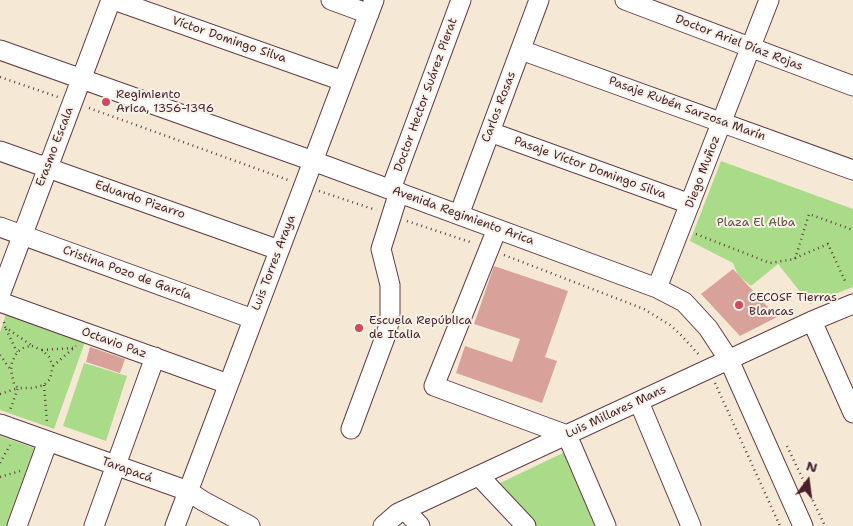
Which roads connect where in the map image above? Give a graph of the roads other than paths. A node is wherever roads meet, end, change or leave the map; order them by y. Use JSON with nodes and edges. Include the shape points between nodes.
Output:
{"nodes":[{"id":1,"x":112,"y":0,"type":"edge"},
{"id":2,"x":331,"y":0,"type":"edge"},
{"id":3,"x":461,"y":0,"type":"edge"},
{"id":4,"x":539,"y":0,"type":"edge"},
{"id":5,"x":625,"y":0,"type":"edge"},
{"id":6,"x":769,"y":0,"type":"edge"},
{"id":7,"x":372,"y":7,"type":"edge"},
{"id":8,"x":751,"y":47,"type":"junction"},
{"id":9,"x":0,"y":50,"type":"edge"},
{"id":10,"x":521,"y":50,"type":"junction"},
{"id":11,"x":81,"y":78,"type":"junction"},
{"id":12,"x":344,"y":81,"type":"junction"},
{"id":13,"x":853,"y":86,"type":"edge"},
{"id":14,"x":722,"y":122,"type":"junction"},
{"id":15,"x":490,"y":132,"type":"junction"},
{"id":16,"x":0,"y":151,"type":"edge"},
{"id":17,"x":313,"y":161,"type":"junction"},
{"id":18,"x":48,"y":168,"type":"junction"},
{"id":19,"x":853,"y":170,"type":"edge"},
{"id":20,"x":395,"y":191,"type":"junction"},
{"id":21,"x":690,"y":204,"type":"junction"},
{"id":22,"x":459,"y":215,"type":"junction"},
{"id":23,"x":0,"y":227,"type":"edge"},
{"id":24,"x":496,"y":229,"type":"junction"},
{"id":25,"x":22,"y":235,"type":"junction"},
{"id":26,"x":280,"y":250,"type":"junction"},
{"id":27,"x":658,"y":288,"type":"junction"},
{"id":28,"x":0,"y":295,"type":"edge"},
{"id":29,"x":853,"y":304,"type":"edge"},
{"id":30,"x":1,"y":310,"type":"edge"},
{"id":31,"x":253,"y":319,"type":"junction"},
{"id":32,"x":812,"y":321,"type":"junction"},
{"id":33,"x":155,"y":358,"type":"junction"},
{"id":34,"x":729,"y":360,"type":"junction"},
{"id":35,"x":228,"y":384,"type":"junction"},
{"id":36,"x":639,"y":402,"type":"junction"},
{"id":37,"x":853,"y":413,"type":"edge"},
{"id":38,"x":3,"y":425,"type":"edge"},
{"id":39,"x":351,"y":429,"type":"dead end"},
{"id":40,"x":567,"y":435,"type":"junction"},
{"id":41,"x":48,"y":441,"type":"junction"},
{"id":42,"x":116,"y":466,"type":"junction"},
{"id":43,"x":479,"y":476,"type":"junction"},
{"id":44,"x":188,"y":492,"type":"junction"},
{"id":45,"x":405,"y":510,"type":"junction"},
{"id":46,"x":18,"y":526,"type":"edge"},
{"id":47,"x":94,"y":526,"type":"edge"},
{"id":48,"x":174,"y":526,"type":"edge"},
{"id":49,"x":250,"y":526,"type":"edge"},
{"id":50,"x":383,"y":526,"type":"edge"},
{"id":51,"x":420,"y":526,"type":"edge"},
{"id":52,"x":526,"y":526,"type":"edge"},
{"id":53,"x":606,"y":526,"type":"edge"},
{"id":54,"x":691,"y":526,"type":"edge"},
{"id":55,"x":803,"y":526,"type":"edge"}],
"edges":[{"from":1,"to":11,"type":"street","name":"Erasmo Escala"},
{"from":1,"to":12,"type":"street","name":"Víctor Domingo Silva"},
{"from":2,"to":7,"type":"street"},
{"from":3,"to":20,"type":"street","name":"Doctor Hector Suárez Pierat"},
{"from":4,"to":10,"type":"street","name":"Carlos Rosas"},
{"from":5,"to":8,"type":"street","name":"Doctor Ariel Díaz Rojas"},
{"from":6,"to":8,"type":"street","name":"Diego Muñoz"},
{"from":7,"to":12,"type":"street","name":"Luis Torres Araya"},
{"from":8,"to":13,"type":"street","name":"Doctor Ariel Díaz Rojas"},
{"from":8,"to":14,"type":"street","name":"Diego Muñoz"},
{"from":9,"to":11,"type":"street","name":"Avenida Regimiento Arica"},
{"from":10,"to":14,"type":"street","name":"Pasaje Rubén Sarzosa Marín"},
{"from":10,"to":15,"type":"street","name":"Carlos Rosas"},
{"from":11,"to":17,"type":"street","name":"Avenida Regimiento Arica"},
{"from":11,"to":18,"type":"street","name":"Erasmo Escala"},
{"from":12,"to":17,"type":"street","name":"Luis Torres Araya"},
{"from":14,"to":19,"type":"street","name":"Pasaje Rubén Sarzosa Marín"},
{"from":14,"to":21,"type":"street","name":"Diego Muñoz"},
{"from":15,"to":21,"type":"street","name":"Pasaje Víctor Domingo Silva"},
{"from":15,"to":22,"type":"street","name":"Carlos Rosas"},
{"from":16,"to":18,"type":"street","name":"Eduardo Pizarro"},
{"from":17,"to":20,"type":"street","name":"Avenida Regimiento Arica"},
{"from":17,"to":26,"type":"street","name":"Luis Torres Araya"},
{"from":18,"to":25,"type":"street","name":"Erasmo Escala"},
{"from":18,"to":26,"type":"street","name":"Eduardo Pizarro"},
{"from":20,"to":22,"type":"street","name":"Avenida Regimiento Arica"},
{"from":20,"to":39,"type":"street","name":"Doctor Hector Suárez Pierat","via":[[392,216],[381,249],[390,285],[390,317]]},
{"from":21,"to":27,"type":"street","name":"Diego Muñoz"},
{"from":22,"to":24,"type":"street","name":"Avenida Regimiento Arica"},
{"from":23,"to":25,"type":"street","name":"Cristina Pozo de García"},
{"from":24,"to":27,"type":"street","name":"Avenida Regimiento Arica"},
{"from":24,"to":40,"type":"street","via":[[434,386]]},
{"from":25,"to":28,"type":"street","name":"Erasmo Escala"},
{"from":25,"to":31,"type":"street","name":"Cristina Pozo de García"},
{"from":26,"to":31,"type":"street","name":"Luis Torres Araya"},
{"from":27,"to":34,"type":"street","name":"Avenida Regimiento Arica","via":[[684,302],[708,328]]},
{"from":29,"to":32,"type":"street","name":"Luis Millares Mans"},
{"from":30,"to":33,"type":"street","name":"Octavio Paz","via":[[78,340]]},
{"from":31,"to":35,"type":"street","name":"Luis Torres Araya"},
{"from":32,"to":34,"type":"street","name":"Luis Millares Mans"},
{"from":32,"to":37,"type":"street"},
{"from":33,"to":35,"type":"street","name":"Octavio Paz"},
{"from":33,"to":42,"type":"street"},
{"from":34,"to":36,"type":"street","name":"Luis Millares Mans"},
{"from":34,"to":55,"type":"street","name":"Avenida Regimiento Arica"},
{"from":35,"to":44,"type":"street","name":"Luis Torres Araya"},
{"from":36,"to":40,"type":"street","name":"Luis Millares Mans"},
{"from":36,"to":54,"type":"street"},
{"from":38,"to":41,"type":"street","name":"Tarapacá"},
{"from":40,"to":43,"type":"street","name":"Luis Millares Mans"},
{"from":40,"to":53,"type":"street"},
{"from":41,"to":42,"type":"street","name":"Tarapacá"},
{"from":41,"to":46,"type":"street"},
{"from":42,"to":44,"type":"street","name":"Tarapacá"},
{"from":42,"to":47,"type":"street"},
{"from":43,"to":45,"type":"street","name":"Luis Millares Mans"},
{"from":43,"to":52,"type":"street"},
{"from":44,"to":48,"type":"street","name":"Luis Torres Araya"},
{"from":44,"to":49,"type":"street","name":"Tarapacá"},
{"from":45,"to":50,"type":"street","name":"Luis Millares Mans","via":[[392,516]]},
{"from":45,"to":51,"type":"street"}]}
